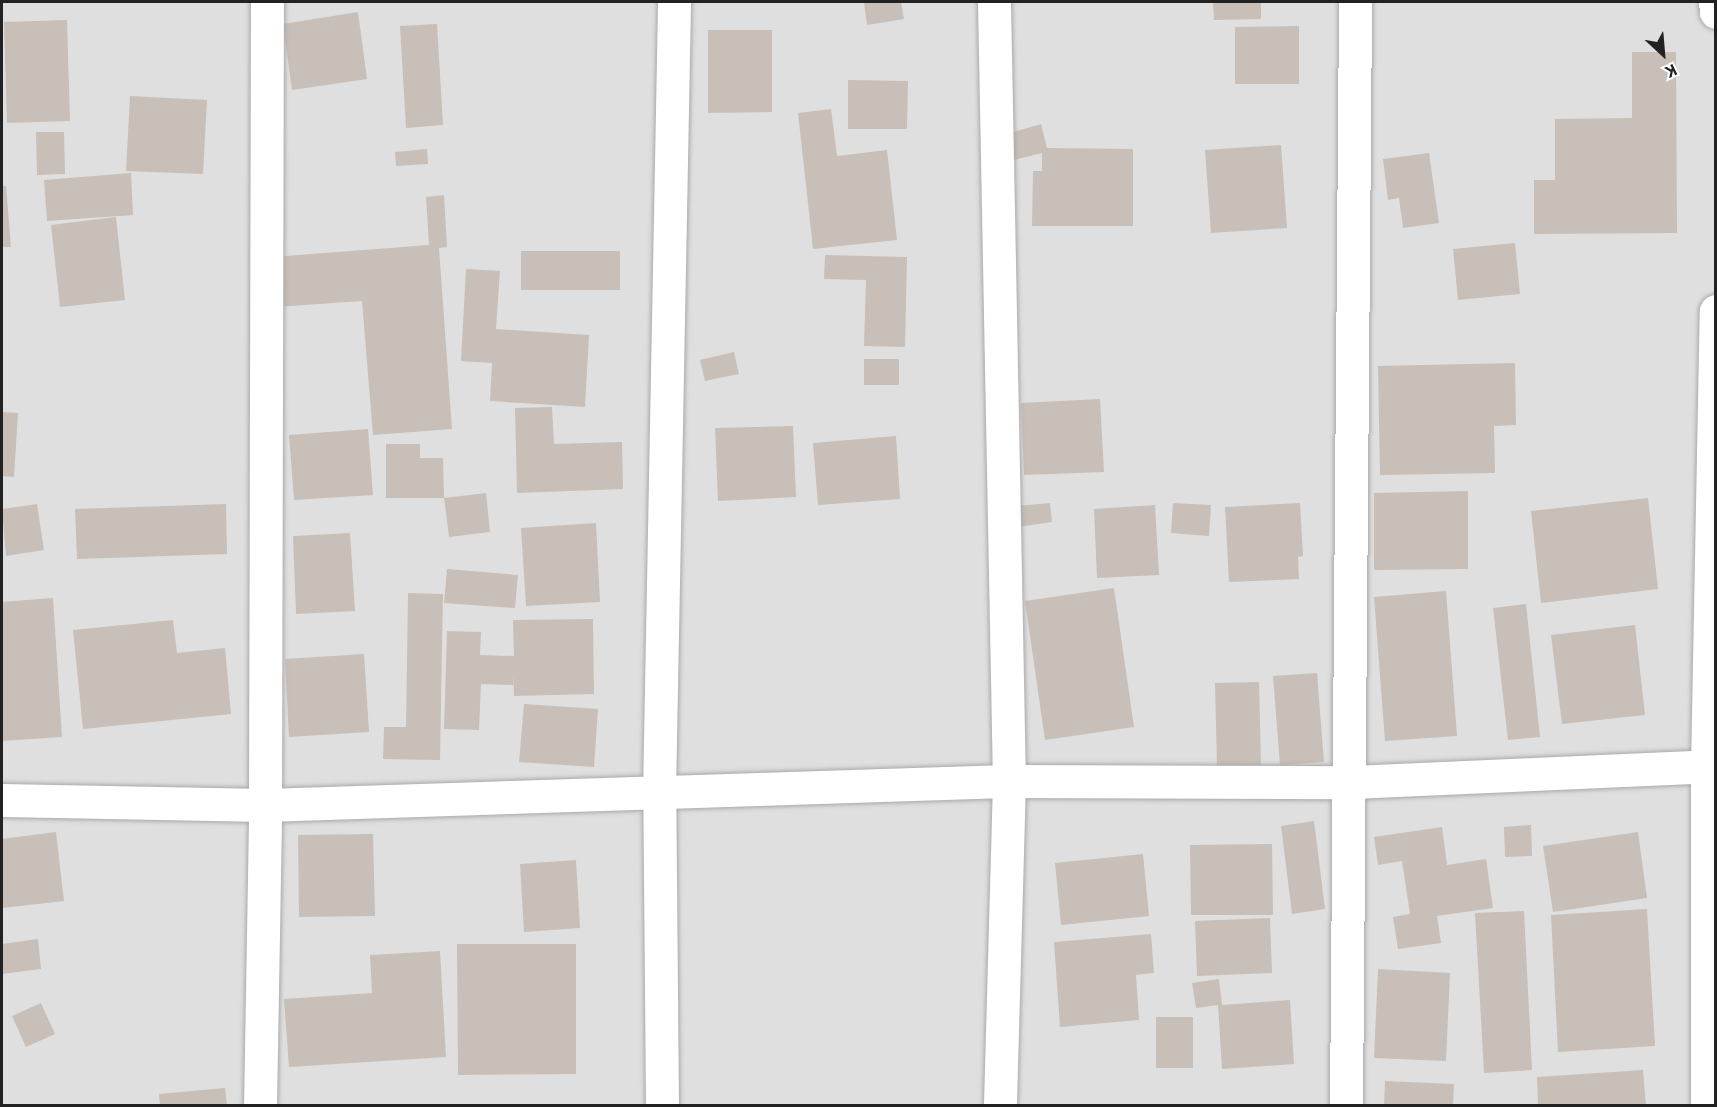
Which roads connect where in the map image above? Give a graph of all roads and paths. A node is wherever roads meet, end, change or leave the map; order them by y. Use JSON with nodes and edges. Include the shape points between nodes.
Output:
{"nodes":[{"id":1,"x":267,"y":2,"type":"edge"},
{"id":2,"x":674,"y":2,"type":"edge"},
{"id":3,"x":994,"y":2,"type":"edge"},
{"id":4,"x":1354,"y":2,"type":"edge"},
{"id":5,"x":1715,"y":2,"type":"edge"},
{"id":6,"x":1716,"y":12,"type":"edge"},
{"id":7,"x":1716,"y":310,"type":"edge"},
{"id":8,"x":1711,"y":766,"type":"edge"},
{"id":9,"x":1009,"y":781,"type":"junction"},
{"id":10,"x":1351,"y":782,"type":"junction"},
{"id":11,"x":659,"y":793,"type":"junction"},
{"id":12,"x":2,"y":800,"type":"edge"},
{"id":13,"x":265,"y":805,"type":"junction"},
{"id":14,"x":260,"y":1106,"type":"edge"},
{"id":15,"x":662,"y":1106,"type":"edge"},
{"id":16,"x":1000,"y":1106,"type":"edge"},
{"id":17,"x":1346,"y":1106,"type":"edge"},
{"id":18,"x":1707,"y":1106,"type":"edge"}],
"edges":[{"from":1,"to":13,"type":"street"},
{"from":2,"to":11,"type":"street"},
{"from":3,"to":9,"type":"street"},
{"from":4,"to":10,"type":"street"},
{"from":5,"to":6,"type":"street"},
{"from":7,"to":8,"type":"street"},
{"from":8,"to":10,"type":"street"},
{"from":8,"to":18,"type":"street"},
{"from":9,"to":10,"type":"street"},
{"from":9,"to":11,"type":"street"},
{"from":9,"to":16,"type":"street"},
{"from":10,"to":17,"type":"street"},
{"from":11,"to":13,"type":"street"},
{"from":11,"to":15,"type":"street"},
{"from":12,"to":13,"type":"street"},
{"from":13,"to":14,"type":"street"}]}
